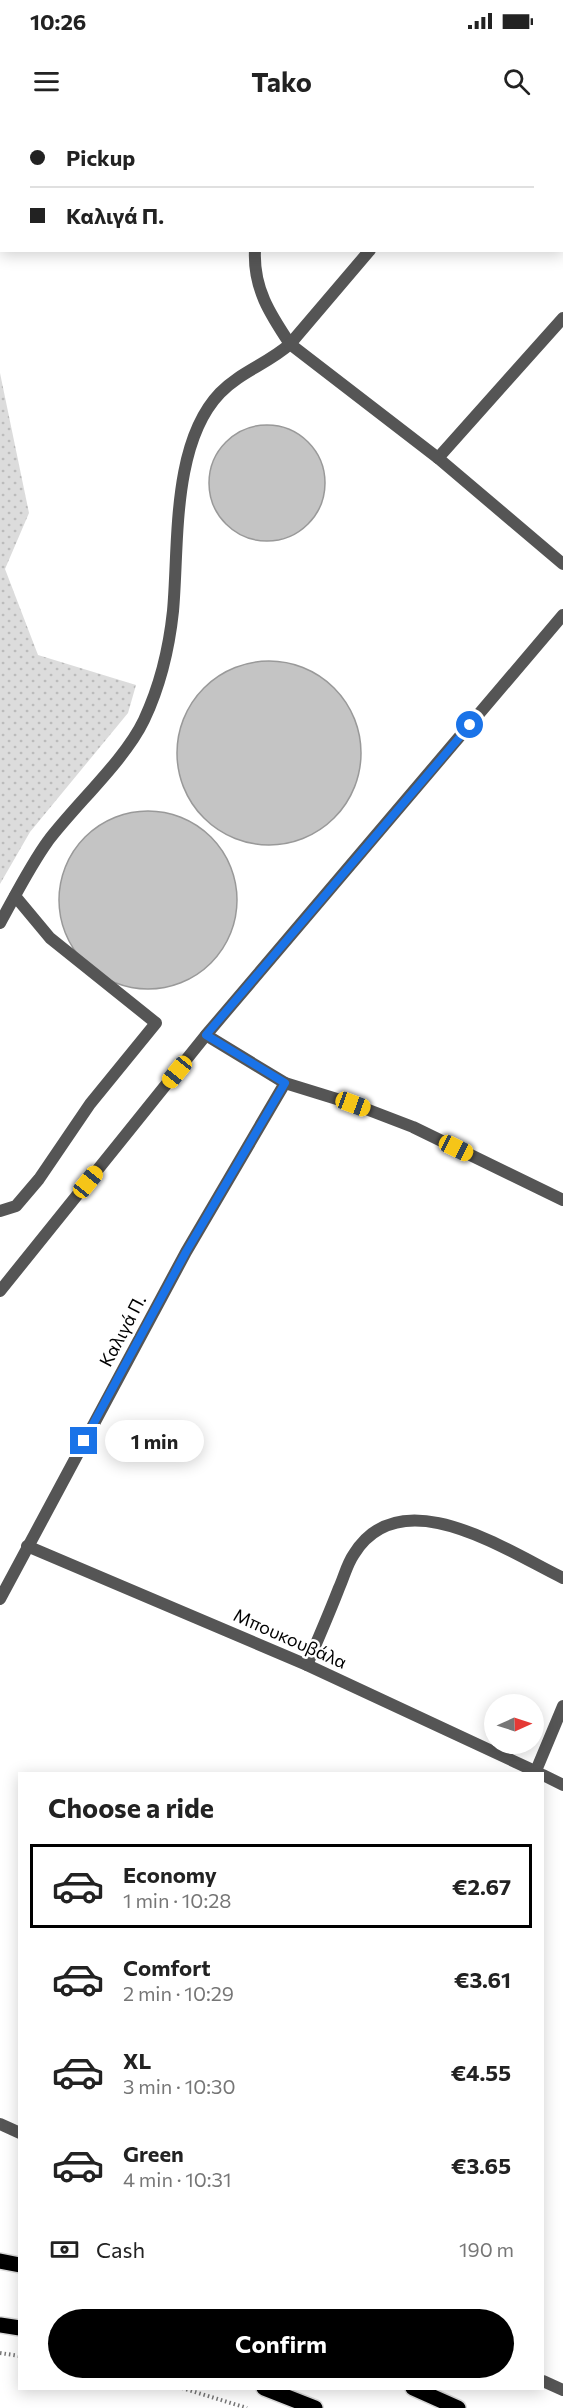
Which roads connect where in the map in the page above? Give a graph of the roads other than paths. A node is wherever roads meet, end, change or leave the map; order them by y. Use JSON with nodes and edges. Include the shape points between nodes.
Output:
{"nodes":[{"id":1,"x":255,"y":252,"type":"edge"},
{"id":2,"x":368,"y":252,"type":"edge"},
{"id":3,"x":563,"y":318,"type":"edge"},
{"id":4,"x":290,"y":344,"type":"junction"},
{"id":5,"x":438,"y":458,"type":"junction"},
{"id":6,"x":563,"y":564,"type":"edge"},
{"id":7,"x":563,"y":615,"type":"edge"},
{"id":8,"x":15,"y":896,"type":"junction"},
{"id":9,"x":0,"y":924,"type":"edge"},
{"id":10,"x":206,"y":1035,"type":"junction"},
{"id":11,"x":285,"y":1083,"type":"junction"},
{"id":12,"x":563,"y":1200,"type":"edge"},
{"id":13,"x":0,"y":1211,"type":"edge"},
{"id":14,"x":0,"y":1291,"type":"edge"},
{"id":15,"x":27,"y":1546,"type":"junction"},
{"id":16,"x":563,"y":1578,"type":"edge"},
{"id":17,"x":0,"y":1599,"type":"edge"},
{"id":18,"x":307,"y":1665,"type":"junction"},
{"id":19,"x":563,"y":1706,"type":"edge"},
{"id":20,"x":536,"y":1772,"type":"edge"},
{"id":21,"x":538,"y":1772,"type":"edge"},
{"id":22,"x":544,"y":1776,"type":"edge"},
{"id":23,"x":563,"y":1785,"type":"edge"},
{"id":24,"x":0,"y":2124,"type":"edge"},
{"id":25,"x":18,"y":2132,"type":"edge"},
{"id":26,"x":0,"y":2261,"type":"edge"},
{"id":27,"x":18,"y":2265,"type":"edge"},
{"id":28,"x":0,"y":2325,"type":"edge"},
{"id":29,"x":18,"y":2328,"type":"edge"},
{"id":30,"x":544,"y":2381,"type":"edge"},
{"id":31,"x":269,"y":2390,"type":"edge"},
{"id":32,"x":418,"y":2390,"type":"edge"},
{"id":33,"x":563,"y":2390,"type":"edge"},
{"id":34,"x":315,"y":2408,"type":"edge"},
{"id":35,"x":458,"y":2408,"type":"edge"}],
"edges":[{"from":1,"to":4,"type":"street","via":[[256,275],[267,312]]},
{"from":2,"to":4,"type":"street"},
{"from":3,"to":5,"type":"street"},
{"from":4,"to":5,"type":"street"},
{"from":4,"to":8,"type":"street","via":[[219,394],[204,417],[188,455],[166,657],[144,721],[130,744],[47,843]]},
{"from":5,"to":6,"type":"street"},
{"from":7,"to":10,"type":"street"},
{"from":8,"to":9,"type":"street"},
{"from":8,"to":13,"type":"street","via":[[50,938],[156,1023],[90,1104],[39,1179],[16,1206]]},
{"from":10,"to":11,"type":"street"},
{"from":10,"to":14,"type":"street"},
{"from":11,"to":12,"type":"street","via":[[413,1127]]},
{"from":11,"to":15,"type":"street","name":"Καλιγά Π.","via":[[186,1252]]},
{"from":15,"to":17,"type":"street","name":"Καλιγά Π."},
{"from":15,"to":18,"type":"street","name":"Μπουκουβάλα"},
{"from":16,"to":18,"type":"street","via":[[457,1527],[430,1520],[396,1522],[366,1538],[353,1555]]},
{"from":18,"to":20,"type":"street","name":"Μπουκουβάλα"},
{"from":19,"to":21,"type":"street"},
{"from":22,"to":23,"type":"street","name":"Μπουκουβάλα"},
{"from":24,"to":25,"type":"street"},
{"from":26,"to":27,"type":"main road"},
{"from":28,"to":29,"type":"main road"},
{"from":30,"to":33,"type":"street"},
{"from":31,"to":34,"type":"main road"},
{"from":32,"to":35,"type":"main road"}]}
